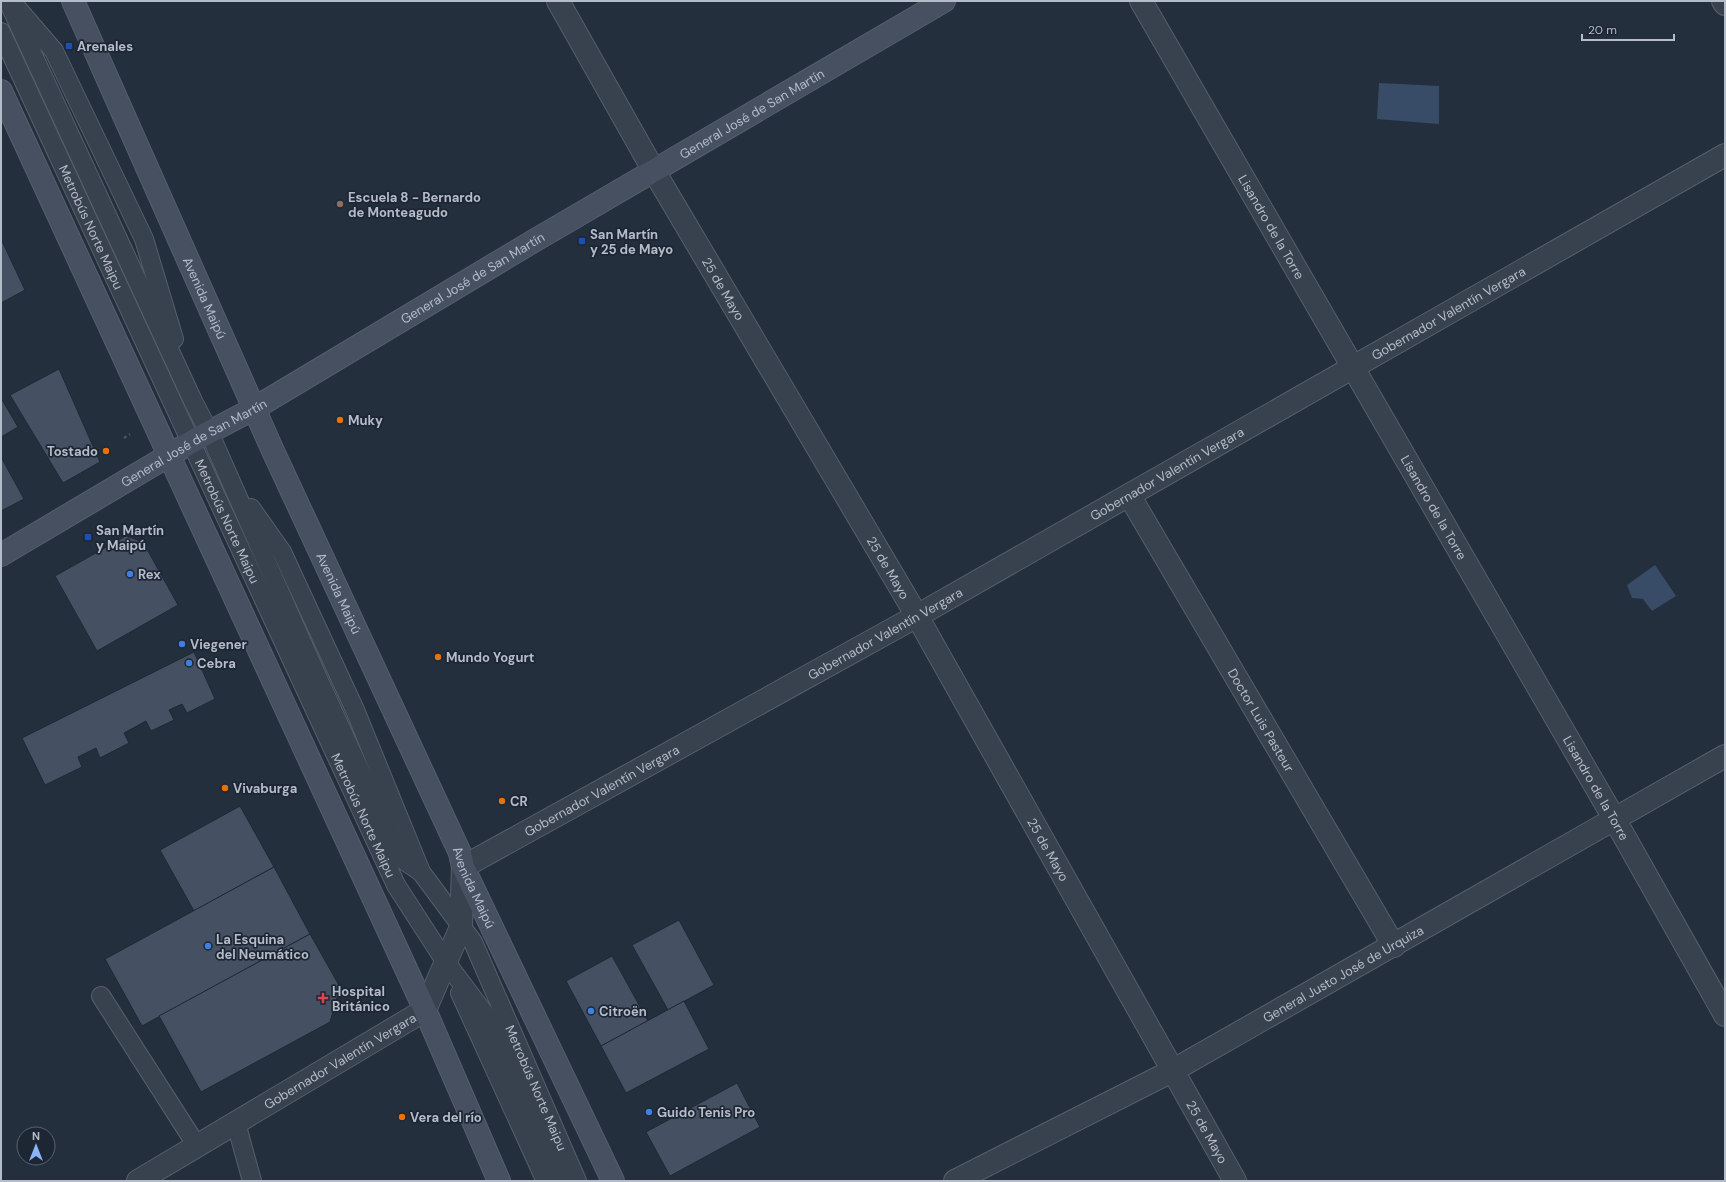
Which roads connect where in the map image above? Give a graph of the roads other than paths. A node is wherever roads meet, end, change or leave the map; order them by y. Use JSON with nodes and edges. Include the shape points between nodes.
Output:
{"nodes":[{"id":1,"x":8,"y":1,"type":"edge"},
{"id":2,"x":11,"y":1,"type":"edge"},
{"id":3,"x":73,"y":1,"type":"edge"},
{"id":4,"x":558,"y":1,"type":"edge"},
{"id":5,"x":944,"y":1,"type":"edge"},
{"id":6,"x":1141,"y":1,"type":"edge"},
{"id":7,"x":1723,"y":1,"type":"edge"},
{"id":8,"x":1725,"y":4,"type":"edge"},
{"id":9,"x":1,"y":32,"type":"edge"},
{"id":10,"x":1,"y":92,"type":"edge"},
{"id":11,"x":1725,"y":155,"type":"edge"},
{"id":12,"x":654,"y":171,"type":"junction"},
{"id":13,"x":1353,"y":367,"type":"junction"},
{"id":14,"x":193,"y":401,"type":"junction"},
{"id":15,"x":255,"y":408,"type":"junction"},
{"id":16,"x":200,"y":437,"type":"junction"},
{"id":17,"x":170,"y":455,"type":"junction"},
{"id":18,"x":228,"y":474,"type":"junction"},
{"id":19,"x":1129,"y":495,"type":"junction"},
{"id":20,"x":1,"y":555,"type":"edge"},
{"id":21,"x":917,"y":616,"type":"junction"},
{"id":22,"x":333,"y":663,"type":"junction"},
{"id":23,"x":316,"y":674,"type":"junction"},
{"id":24,"x":332,"y":681,"type":"junction"},
{"id":25,"x":355,"y":710,"type":"junction"},
{"id":26,"x":336,"y":718,"type":"junction"},
{"id":27,"x":1725,"y":756,"type":"edge"},
{"id":28,"x":1615,"y":820,"type":"junction"},
{"id":29,"x":463,"y":867,"type":"junction"},
{"id":30,"x":421,"y":872,"type":"junction"},
{"id":31,"x":461,"y":927,"type":"junction"},
{"id":32,"x":1394,"y":946,"type":"junction"},
{"id":33,"x":445,"y":961,"type":"junction"},
{"id":34,"x":101,"y":996,"type":"dead end"},
{"id":35,"x":425,"y":1010,"type":"junction"},
{"id":36,"x":1725,"y":1015,"type":"edge"},
{"id":37,"x":1172,"y":1071,"type":"junction"},
{"id":38,"x":236,"y":1123,"type":"junction"},
{"id":39,"x":197,"y":1146,"type":"junction"},
{"id":40,"x":555,"y":1180,"type":"edge"},
{"id":41,"x":138,"y":1181,"type":"edge"},
{"id":42,"x":252,"y":1181,"type":"edge"},
{"id":43,"x":499,"y":1181,"type":"edge"},
{"id":44,"x":577,"y":1181,"type":"edge"},
{"id":45,"x":613,"y":1181,"type":"edge"},
{"id":46,"x":955,"y":1181,"type":"edge"},
{"id":47,"x":1235,"y":1181,"type":"edge"}],
"edges":[{"from":1,"to":14,"type":"lane","name":"Metrobús Norte Maipu"},
{"from":2,"to":14,"type":"lane","name":"Metrobús Norte Maipu","via":[[54,51],[144,239]]},
{"from":3,"to":15,"type":"main road","name":"Avenida Maipú"},
{"from":4,"to":12,"type":"street","name":"25 de Mayo"},
{"from":5,"to":12,"type":"main road","name":"General José de San Martín"},
{"from":6,"to":13,"type":"street","name":"Lisandro de la Torre"},
{"from":7,"to":8,"type":"street"},
{"from":9,"to":16,"type":"lane","name":"Metrobús Norte Maipu","via":[[175,410]]},
{"from":10,"to":17,"type":"main road"},
{"from":11,"to":13,"type":"street","name":"Gobernador Valentín Vergara"},
{"from":12,"to":15,"type":"main road","name":"General José de San Martín"},
{"from":12,"to":21,"type":"street","name":"25 de Mayo"},
{"from":13,"to":19,"type":"street","name":"Gobernador Valentín Vergara"},
{"from":13,"to":28,"type":"street","name":"Lisandro de la Torre"},
{"from":14,"to":16,"type":"lane","name":"Metrobús Norte Maipu"},
{"from":15,"to":16,"type":"main road","name":"General José de San Martín"},
{"from":15,"to":29,"type":"main road","name":"Avenida Maipú","via":[[460,853]]},
{"from":16,"to":17,"type":"main road","name":"General José de San Martín"},
{"from":16,"to":18,"type":"lane","name":"Metrobús Norte Maipu"},
{"from":16,"to":33,"type":"lane","name":"Metrobús Norte Maipu","via":[[209,483],[396,885]]},
{"from":17,"to":20,"type":"main road","name":"General José de San Martín"},
{"from":17,"to":35,"type":"main road","via":[[186,495]]},
{"from":18,"to":22,"type":"lane","name":"Metrobús Norte Maipu","via":[[282,552]]},
{"from":18,"to":23,"type":"lane","name":"Metrobús Norte Maipu"},
{"from":19,"to":21,"type":"street","name":"Gobernador Valentín Vergara"},
{"from":19,"to":32,"type":"street","name":"Doctor Luis Pasteur"},
{"from":21,"to":29,"type":"street","name":"Gobernador Valentín Vergara"},
{"from":21,"to":37,"type":"street","name":"25 de Mayo"},
{"from":22,"to":24,"type":"lane","name":"Metrobús Norte Maipu"},
{"from":22,"to":25,"type":"lane","name":"Metrobús Norte Maipu"},
{"from":23,"to":24,"type":"lane","name":"Metrobús Norte Maipu"},
{"from":23,"to":26,"type":"lane","name":"Metrobús Norte Maipu"},
{"from":24,"to":25,"type":"lane","name":"Metrobús Norte Maipu"},
{"from":24,"to":26,"type":"lane","name":"Metrobús Norte Maipu"},
{"from":25,"to":30,"type":"lane","name":"Metrobús Norte Maipu"},
{"from":26,"to":30,"type":"lane","name":"Metrobús Norte Maipu","via":[[400,858]]},
{"from":27,"to":28,"type":"street","name":"General Justo José de Urquiza"},
{"from":28,"to":32,"type":"street","name":"General Justo José de Urquiza"},
{"from":28,"to":36,"type":"street","name":"Lisandro de la Torre"},
{"from":29,"to":31,"type":"street","name":"Gobernador Valentín Vergara"},
{"from":29,"to":45,"type":"main road","name":"Avenida Maipú"},
{"from":30,"to":31,"type":"lane","name":"Metrobús Norte Maipu"},
{"from":31,"to":33,"type":"street","name":"Gobernador Valentín Vergara"},
{"from":31,"to":44,"type":"lane","name":"Metrobús Norte Maipu","via":[[473,942]]},
{"from":32,"to":37,"type":"street","name":"General Justo José de Urquiza"},
{"from":33,"to":35,"type":"street","name":"Gobernador Valentín Vergara"},
{"from":33,"to":40,"type":"lane","name":"Metrobús Norte Maipu"},
{"from":34,"to":39,"type":"lane"},
{"from":35,"to":38,"type":"street","name":"Gobernador Valentín Vergara"},
{"from":35,"to":43,"type":"main road"},
{"from":37,"to":46,"type":"street","name":"General Justo José de Urquiza"},
{"from":37,"to":47,"type":"street","name":"25 de Mayo"},
{"from":38,"to":39,"type":"street","name":"Gobernador Valentín Vergara"},
{"from":38,"to":42,"type":"lane"},
{"from":39,"to":41,"type":"street","name":"Gobernador Valentín Vergara"}]}
